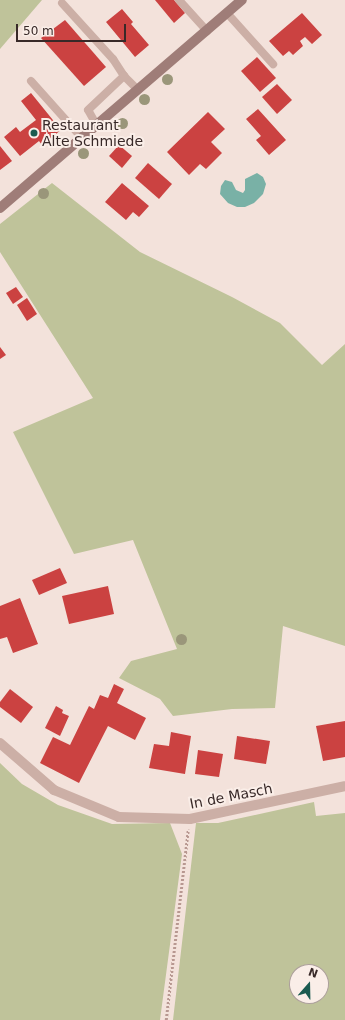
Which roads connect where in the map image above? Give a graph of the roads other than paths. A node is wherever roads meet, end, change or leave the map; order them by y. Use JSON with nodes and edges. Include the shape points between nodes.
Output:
{"nodes":[{"id":1,"x":179,"y":0,"type":"edge"},
{"id":2,"x":242,"y":0,"type":"edge"},
{"id":3,"x":62,"y":3,"type":"dead end"},
{"id":4,"x":227,"y":13,"type":"junction"},
{"id":5,"x":207,"y":31,"type":"junction"},
{"id":6,"x":273,"y":64,"type":"dead end"},
{"id":7,"x":124,"y":76,"type":"junction"},
{"id":8,"x":31,"y":81,"type":"dead end"},
{"id":9,"x":138,"y":90,"type":"junction"},
{"id":10,"x":97,"y":126,"type":"junction"},
{"id":11,"x":82,"y":138,"type":"junction"},
{"id":12,"x":2,"y":203,"type":"edge"},
{"id":13,"x":0,"y":743,"type":"edge"},
{"id":14,"x":345,"y":786,"type":"edge"}],
"edges":[{"from":1,"to":5,"type":"lane"},
{"from":2,"to":4,"type":"main road"},
{"from":3,"to":7,"type":"lane","via":[[113,59]]},
{"from":4,"to":5,"type":"main road"},
{"from":4,"to":6,"type":"lane"},
{"from":5,"to":9,"type":"main road"},
{"from":7,"to":9,"type":"lane"},
{"from":7,"to":10,"type":"lane","via":[[88,110]]},
{"from":8,"to":11,"type":"lane"},
{"from":9,"to":10,"type":"main road"},
{"from":10,"to":11,"type":"main road"},
{"from":11,"to":12,"type":"main road"},
{"from":13,"to":14,"type":"street","name":"In de Masch","via":[[54,790],[119,817],[190,819]]}]}
